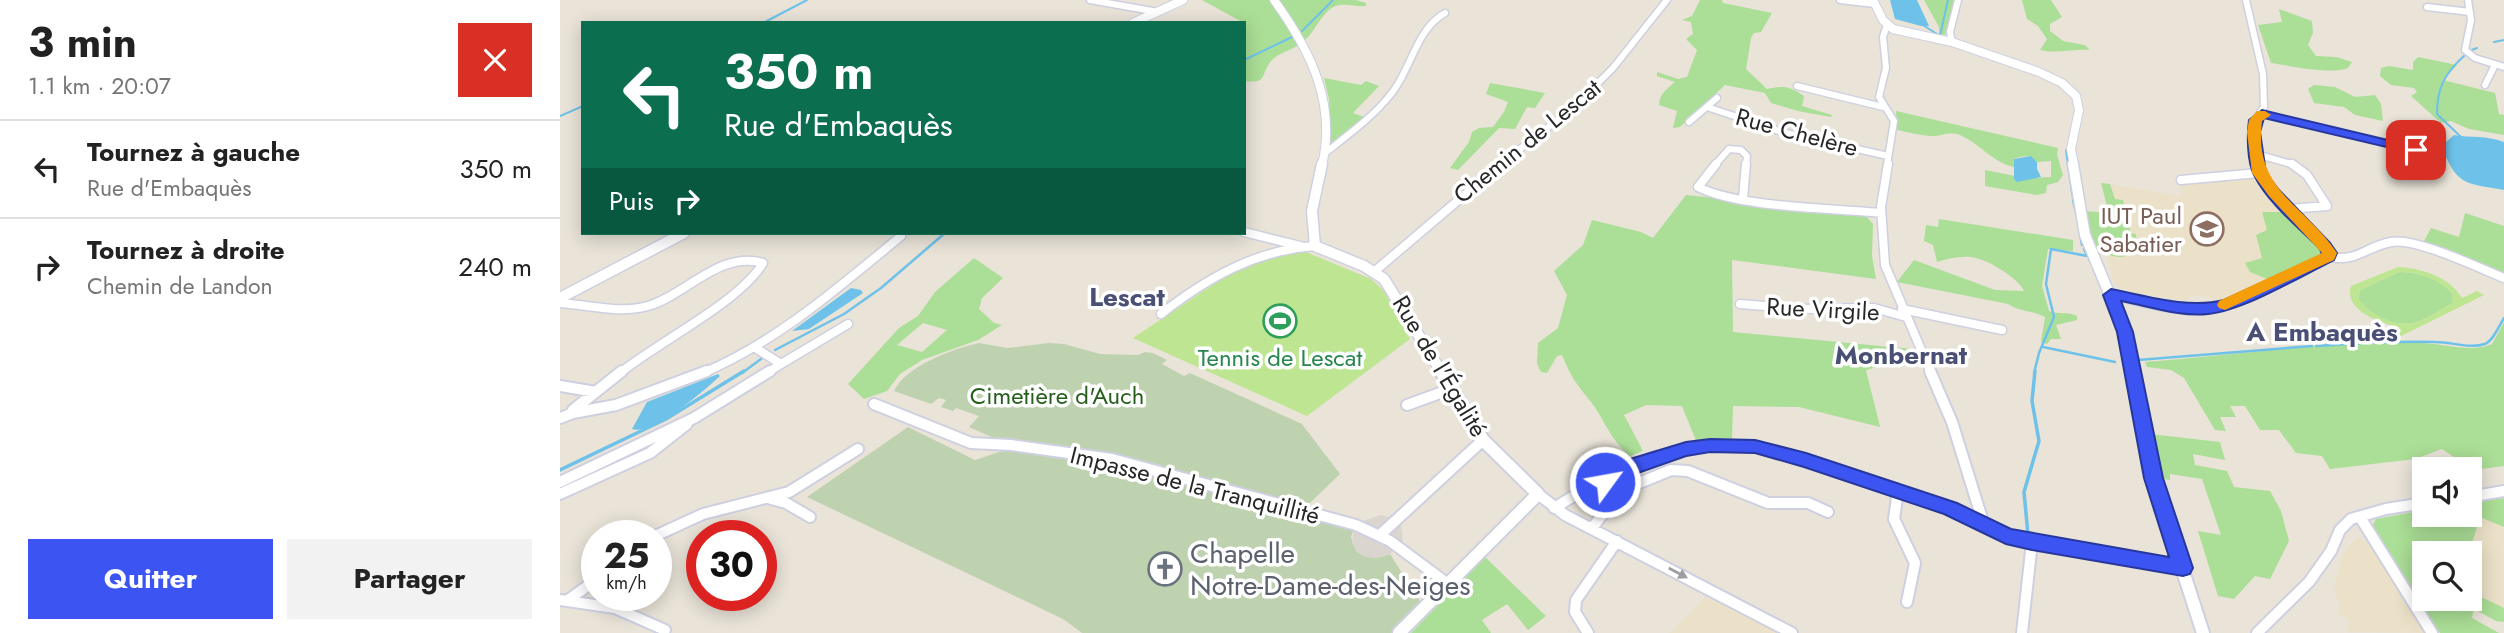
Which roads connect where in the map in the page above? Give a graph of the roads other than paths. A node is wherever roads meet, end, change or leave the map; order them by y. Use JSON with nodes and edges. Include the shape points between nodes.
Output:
{"nodes":[{"id":1,"x":1090,"y":0,"type":"edge"},
{"id":2,"x":1183,"y":0,"type":"edge"},
{"id":3,"x":1274,"y":0,"type":"edge"},
{"id":4,"x":1667,"y":0,"type":"edge"},
{"id":5,"x":1840,"y":0,"type":"edge"},
{"id":6,"x":1958,"y":0,"type":"edge"},
{"id":7,"x":2246,"y":0,"type":"edge"},
{"id":8,"x":2469,"y":0,"type":"edge"},
{"id":9,"x":1874,"y":2,"type":"edge"},
{"id":10,"x":2427,"y":7,"type":"dead end"},
{"id":11,"x":1158,"y":12,"type":"junction"},
{"id":12,"x":2470,"y":12,"type":"junction"},
{"id":13,"x":1446,"y":13,"type":"dead end"},
{"id":14,"x":1138,"y":21,"type":"edge"},
{"id":15,"x":1887,"y":25,"type":"junction"},
{"id":16,"x":1952,"y":42,"type":"junction"},
{"id":17,"x":2495,"y":65,"type":"junction"},
{"id":18,"x":2504,"y":67,"type":"edge"},
{"id":19,"x":2485,"y":85,"type":"dead end"},
{"id":20,"x":1797,"y":86,"type":"dead end"},
{"id":21,"x":1717,"y":98,"type":"dead end"},
{"id":22,"x":1707,"y":107,"type":"junction"},
{"id":23,"x":1883,"y":107,"type":"junction"},
{"id":24,"x":2262,"y":114,"type":"junction"},
{"id":25,"x":1689,"y":122,"type":"dead end"},
{"id":26,"x":1325,"y":153,"type":"junction"},
{"id":27,"x":2256,"y":154,"type":"junction"},
{"id":28,"x":2433,"y":154,"type":"dead end"},
{"id":29,"x":1888,"y":156,"type":"junction"},
{"id":30,"x":2259,"y":173,"type":"junction"},
{"id":31,"x":2181,"y":180,"type":"dead end"},
{"id":32,"x":1743,"y":198,"type":"junction"},
{"id":33,"x":2289,"y":209,"type":"junction"},
{"id":34,"x":1881,"y":213,"type":"junction"},
{"id":35,"x":1246,"y":232,"type":"edge"},
{"id":36,"x":680,"y":235,"type":"edge"},
{"id":37,"x":901,"y":236,"type":"dead end"},
{"id":38,"x":1302,"y":246,"type":"junction"},
{"id":39,"x":1315,"y":246,"type":"junction"},
{"id":40,"x":2329,"y":257,"type":"junction"},
{"id":41,"x":1375,"y":271,"type":"junction"},
{"id":42,"x":2504,"y":278,"type":"edge"},
{"id":43,"x":2111,"y":295,"type":"junction"},
{"id":44,"x":560,"y":301,"type":"edge"},
{"id":45,"x":1740,"y":304,"type":"dead end"},
{"id":46,"x":1904,"y":313,"type":"junction"},
{"id":47,"x":1161,"y":314,"type":"dead end"},
{"id":48,"x":848,"y":324,"type":"dead end"},
{"id":49,"x":2002,"y":330,"type":"dead end"},
{"id":50,"x":754,"y":348,"type":"junction"},
{"id":51,"x":781,"y":364,"type":"junction"},
{"id":52,"x":560,"y":386,"type":"edge"},
{"id":53,"x":1451,"y":389,"type":"junction"},
{"id":54,"x":596,"y":392,"type":"junction"},
{"id":55,"x":874,"y":404,"type":"dead end"},
{"id":56,"x":1407,"y":405,"type":"dead end"},
{"id":57,"x":573,"y":410,"type":"junction"},
{"id":58,"x":560,"y":418,"type":"edge"},
{"id":59,"x":694,"y":418,"type":"junction"},
{"id":60,"x":1483,"y":440,"type":"junction"},
{"id":61,"x":858,"y":449,"type":"dead end"},
{"id":62,"x":1605,"y":477,"type":"junction"},
{"id":63,"x":560,"y":482,"type":"edge"},
{"id":64,"x":1898,"y":490,"type":"junction"},
{"id":65,"x":2504,"y":491,"type":"edge"},
{"id":66,"x":560,"y":494,"type":"edge"},
{"id":67,"x":1538,"y":494,"type":"junction"},
{"id":68,"x":2482,"y":494,"type":"edge"},
{"id":69,"x":1618,"y":495,"type":"junction"},
{"id":70,"x":771,"y":499,"type":"junction"},
{"id":71,"x":2412,"y":505,"type":"edge"},
{"id":72,"x":1554,"y":508,"type":"junction"},
{"id":73,"x":1828,"y":512,"type":"dead end"},
{"id":74,"x":810,"y":517,"type":"dead end"},
{"id":75,"x":2360,"y":517,"type":"junction"},
{"id":76,"x":1984,"y":525,"type":"junction"},
{"id":77,"x":672,"y":528,"type":"edge"},
{"id":78,"x":1592,"y":528,"type":"junction"},
{"id":79,"x":1380,"y":535,"type":"junction"},
{"id":80,"x":1617,"y":541,"type":"junction"},
{"id":81,"x":2032,"y":542,"type":"junction"},
{"id":82,"x":2183,"y":568,"type":"junction"},
{"id":83,"x":1447,"y":584,"type":"junction"},
{"id":84,"x":581,"y":589,"type":"edge"},
{"id":85,"x":564,"y":600,"type":"edge"},
{"id":86,"x":1907,"y":602,"type":"dead end"},
{"id":87,"x":665,"y":630,"type":"dead end"},
{"id":88,"x":1399,"y":633,"type":"edge"},
{"id":89,"x":1588,"y":633,"type":"edge"},
{"id":90,"x":1792,"y":633,"type":"edge"},
{"id":91,"x":2022,"y":633,"type":"edge"},
{"id":92,"x":2203,"y":633,"type":"edge"},
{"id":93,"x":2258,"y":633,"type":"edge"},
{"id":94,"x":2432,"y":633,"type":"edge"}],
"edges":[{"from":1,"to":11,"type":"street"},
{"from":2,"to":11,"type":"street"},
{"from":3,"to":26,"type":"street","via":[[1297,31],[1319,79]]},
{"from":4,"to":41,"type":"street","name":"Chemin de Lescat","via":[[1613,68],[1572,109],[1460,196]]},
{"from":5,"to":9,"type":"street"},
{"from":6,"to":16,"type":"street"},
{"from":7,"to":24,"type":"street","via":[[2260,52],[2265,98]]},
{"from":8,"to":12,"type":"street"},
{"from":9,"to":15,"type":"street"},
{"from":10,"to":12,"type":"street"},
{"from":11,"to":14,"type":"street"},
{"from":12,"to":17,"type":"street","via":[[2465,50]]},
{"from":13,"to":26,"type":"street","via":[[1432,22],[1403,78],[1385,101]]},
{"from":15,"to":16,"type":"street"},
{"from":15,"to":23,"type":"street","via":[[1883,37],[1886,68],[1879,97]]},
{"from":16,"to":43,"type":"street","via":[[2039,72],[2076,96],[2079,110],[2071,149],[2085,235]]},
{"from":17,"to":18,"type":"street"},
{"from":17,"to":19,"type":"street"},
{"from":20,"to":23,"type":"street"},
{"from":21,"to":22,"type":"street"},
{"from":22,"to":25,"type":"street"},
{"from":22,"to":29,"type":"street","name":"Rue Chelère","via":[[1774,130]]},
{"from":23,"to":29,"type":"street","via":[[1894,121]]},
{"from":24,"to":27,"type":"street","via":[[2255,120]]},
{"from":24,"to":28,"type":"street"},
{"from":26,"to":39,"type":"street","via":[[1310,210]]},
{"from":27,"to":30,"type":"street"},
{"from":27,"to":33,"type":"street","via":[[2298,165],[2327,206]]},
{"from":29,"to":34,"type":"street"},
{"from":30,"to":31,"type":"street"},
{"from":30,"to":33,"type":"street"},
{"from":32,"to":32,"type":"street","via":[[1710,194],[1698,187],[1729,149],[1747,156]]},
{"from":32,"to":34,"type":"street"},
{"from":33,"to":40,"type":"street","via":[[2325,246]]},
{"from":34,"to":46,"type":"street","via":[[1885,265]]},
{"from":35,"to":38,"type":"street"},
{"from":36,"to":44,"type":"street"},
{"from":37,"to":50,"type":"street"},
{"from":38,"to":39,"type":"street"},
{"from":38,"to":47,"type":"street","via":[[1232,267]]},
{"from":39,"to":41,"type":"street"},
{"from":40,"to":42,"type":"street","via":[[2346,260],[2391,242],[2403,242]]},
{"from":40,"to":43,"type":"street","via":[[2210,309]]},
{"from":41,"to":53,"type":"street","name":"Rue de l'Égalité","via":[[1392,288]]},
{"from":43,"to":82,"type":"street","via":[[2125,332],[2153,478]]},
{"from":44,"to":54,"type":"street","via":[[647,306],[711,271],[754,260],[763,263],[722,303]]},
{"from":45,"to":46,"type":"street","name":"Rue Virgile"},
{"from":46,"to":49,"type":"street","name":"Rue Virgile"},
{"from":46,"to":76,"type":"street","via":[[1952,422]]},
{"from":48,"to":51,"type":"street"},
{"from":50,"to":51,"type":"street"},
{"from":50,"to":57,"type":"street","via":[[710,370],[616,405],[595,411]]},
{"from":51,"to":59,"type":"street"},
{"from":52,"to":54,"type":"street"},
{"from":53,"to":56,"type":"street"},
{"from":53,"to":60,"type":"street","name":"Rue de l'Égalité"},
{"from":54,"to":57,"type":"street"},
{"from":55,"to":79,"type":"street","name":"Impasse de la Tranquillité","via":[[971,443],[1011,444],[1112,459],[1356,524]]},
{"from":57,"to":58,"type":"street"},
{"from":59,"to":63,"type":"street"},
{"from":59,"to":66,"type":"street","via":[[650,453]]},
{"from":60,"to":67,"type":"street","name":"Rue de l'Égalité"},
{"from":60,"to":79,"type":"street"},
{"from":61,"to":70,"type":"street","via":[[813,480]]},
{"from":62,"to":64,"type":"street","via":[[1686,449],[1755,446]]},
{"from":62,"to":69,"type":"street"},
{"from":62,"to":72,"type":"street"},
{"from":64,"to":76,"type":"street"},
{"from":64,"to":86,"type":"street","via":[[1895,519],[1915,563]]},
{"from":65,"to":68,"type":"street"},
{"from":67,"to":72,"type":"street","name":"Rue de l'Égalité"},
{"from":67,"to":83,"type":"street"},
{"from":69,"to":73,"type":"street","via":[[1679,470],[1768,503],[1808,503]]},
{"from":69,"to":78,"type":"street"},
{"from":70,"to":74,"type":"street"},
{"from":70,"to":77,"type":"street","via":[[703,514]]},
{"from":71,"to":75,"type":"street"},
{"from":72,"to":78,"type":"street","name":"Rue de l'Égalité"},
{"from":75,"to":93,"type":"street","via":[[2340,530],[2309,582]]},
{"from":75,"to":94,"type":"street"},
{"from":76,"to":81,"type":"street"},
{"from":78,"to":80,"type":"street","name":"Rue de l'Égalité"},
{"from":79,"to":83,"type":"street","name":"Impasse de la Tranquillité"},
{"from":80,"to":89,"type":"street","via":[[1576,600],[1575,612]]},
{"from":80,"to":90,"type":"street","name":"Rue de l'Égalité","one_way":true},
{"from":81,"to":82,"type":"street"},
{"from":81,"to":91,"type":"street"},
{"from":82,"to":92,"type":"street"},
{"from":83,"to":88,"type":"street"},
{"from":84,"to":85,"type":"street"},
{"from":85,"to":87,"type":"street","via":[[628,609]]}]}
